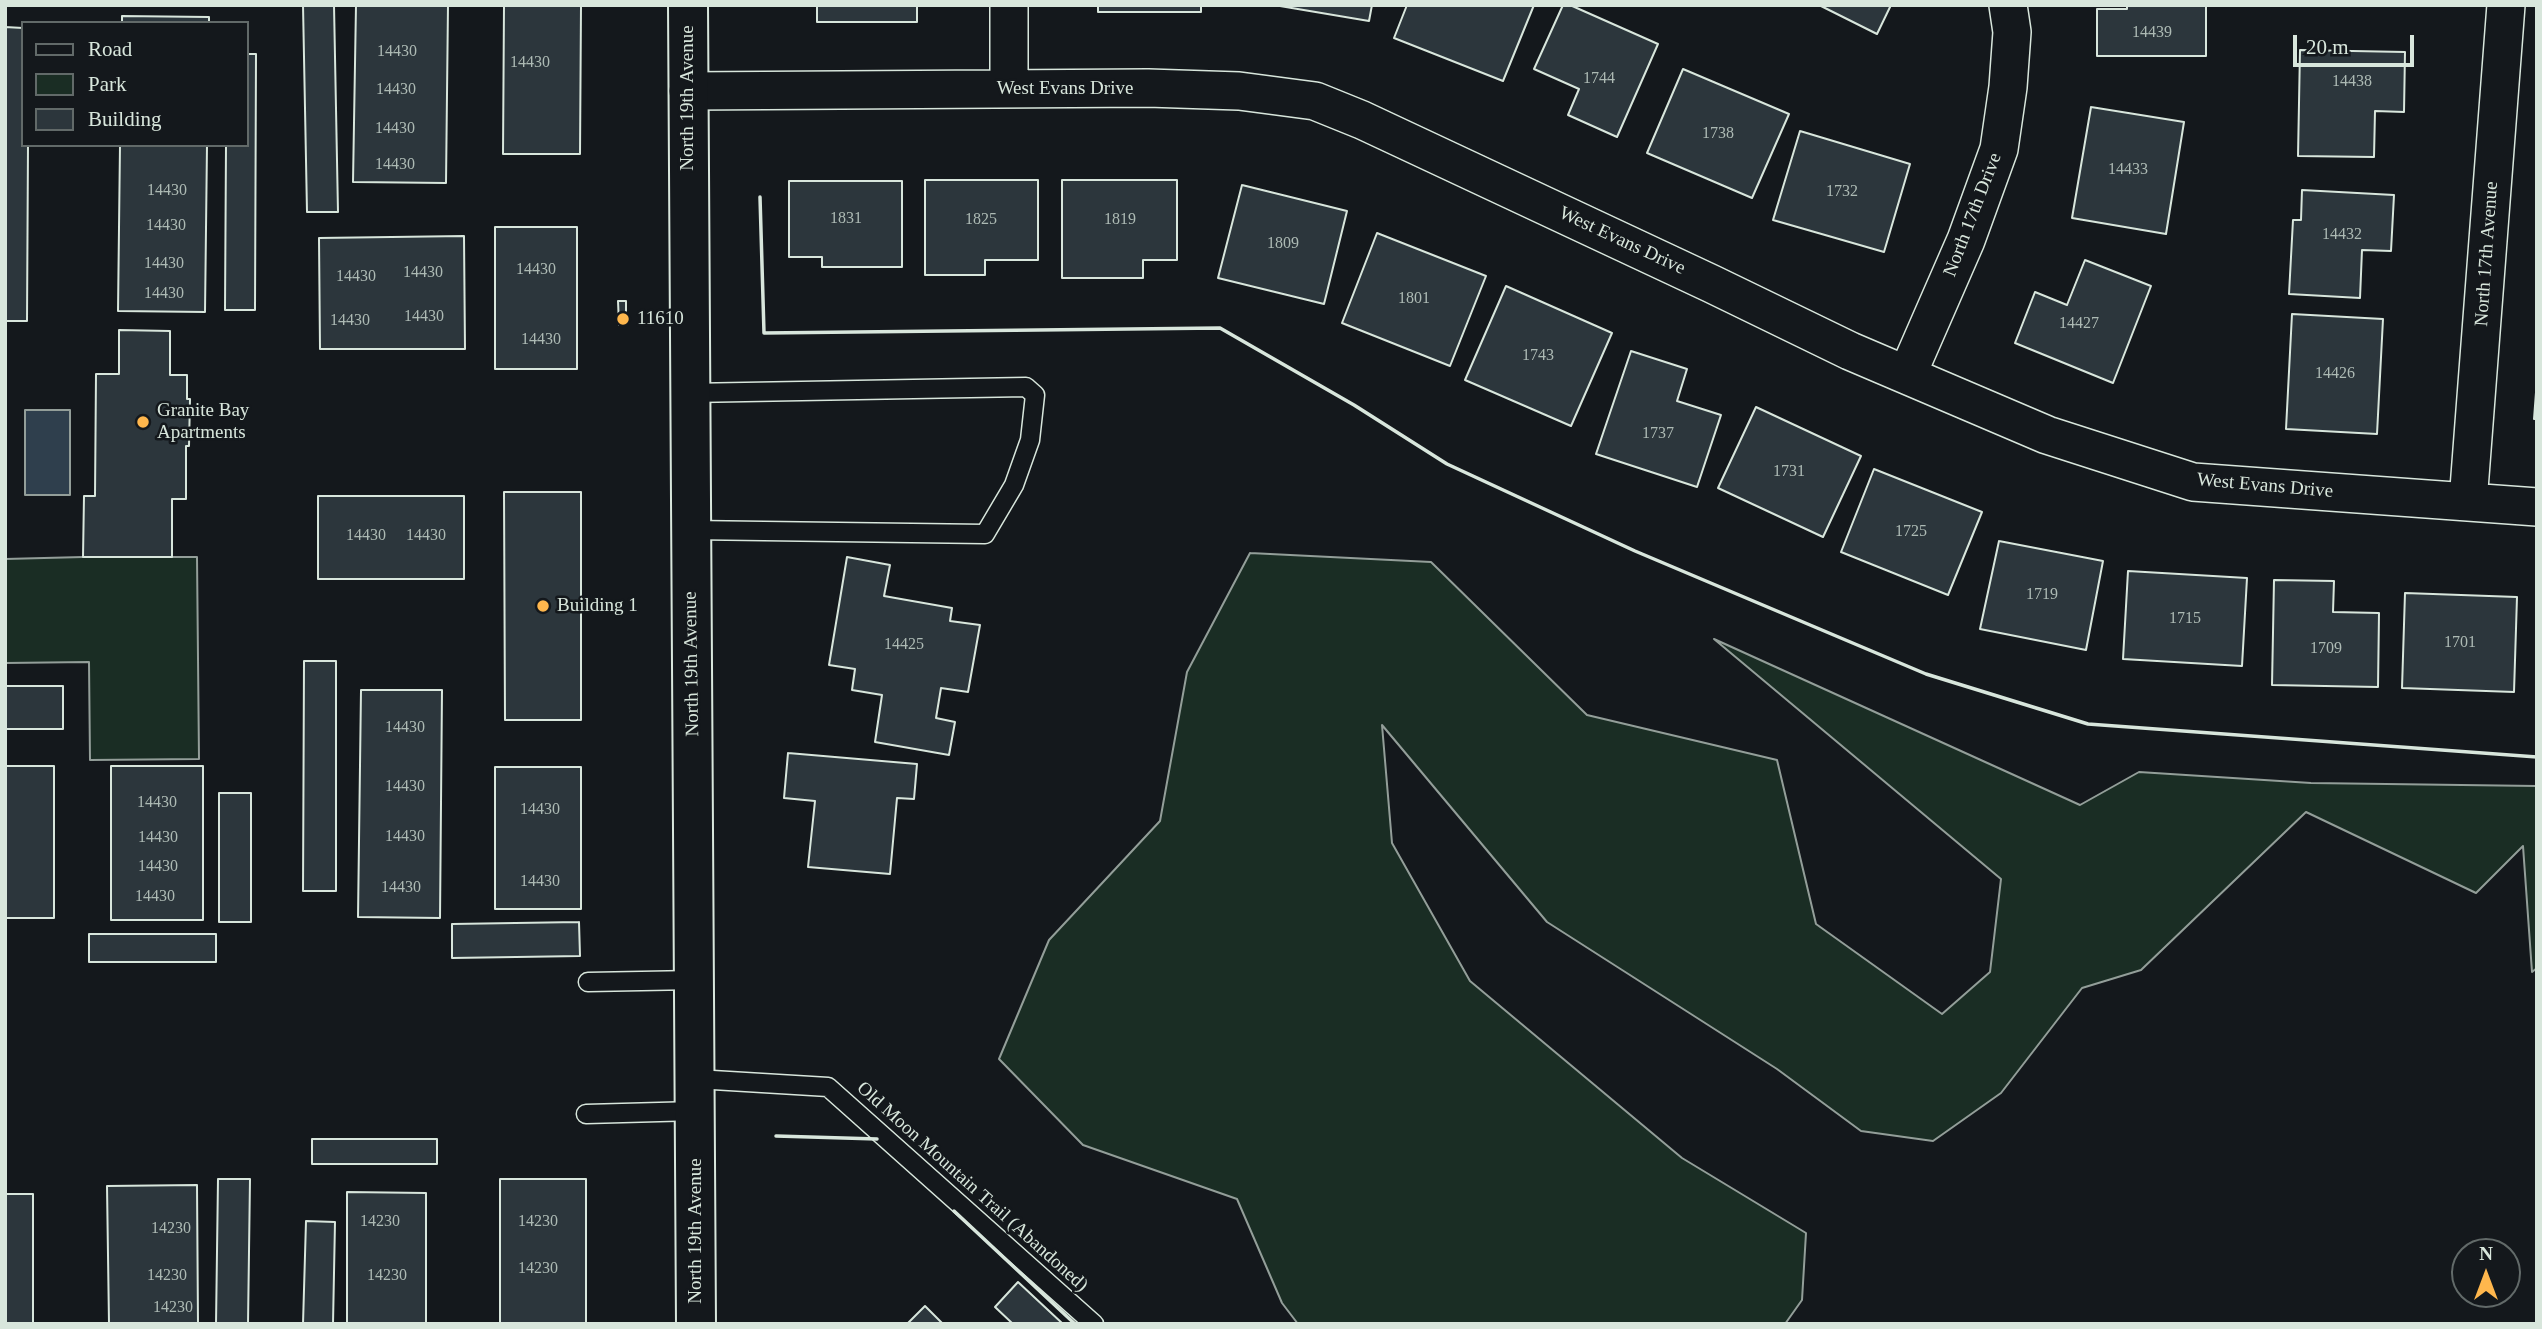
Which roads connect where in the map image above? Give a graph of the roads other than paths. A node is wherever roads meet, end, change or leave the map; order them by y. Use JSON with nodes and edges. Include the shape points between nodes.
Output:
{"nodes":[{"id":1,"x":688,"y":5,"type":"edge"},
{"id":2,"x":1009,"y":5,"type":"edge"},
{"id":3,"x":2008,"y":5,"type":"edge"},
{"id":4,"x":2506,"y":5,"type":"edge"},
{"id":5,"x":1009,"y":89,"type":"junction"},
{"id":6,"x":688,"y":91,"type":"junction"},
{"id":7,"x":1907,"y":375,"type":"junction"},
{"id":8,"x":689,"y":393,"type":"junction"},
{"id":9,"x":2468,"y":502,"type":"junction"},
{"id":10,"x":2537,"y":507,"type":"edge"},
{"id":11,"x":691,"y":530,"type":"junction"},
{"id":12,"x":695,"y":980,"type":"junction"},
{"id":13,"x":588,"y":982,"type":"dead end"},
{"id":14,"x":695,"y":1095,"type":"junction"},
{"id":15,"x":586,"y":1114,"type":"dead end"},
{"id":16,"x":695,"y":1324,"type":"edge"},
{"id":17,"x":1094,"y":1324,"type":"edge"}],
"edges":[{"from":1,"to":6,"type":"main road","name":"North 19th Avenue"},
{"from":2,"to":5,"type":"street"},
{"from":3,"to":7,"type":"street","name":"North 17th Drive","via":[[2012,32],[1999,149],[1966,240]]},
{"from":4,"to":9,"type":"street","name":"North 17th Avenue"},
{"from":5,"to":6,"type":"street","name":"West Evans Drive"},
{"from":5,"to":7,"type":"street","name":"West Evans Drive","via":[[1239,91],[1315,101]]},
{"from":6,"to":8,"type":"main road","name":"North 19th Avenue"},
{"from":7,"to":9,"type":"street","name":"West Evans Drive","via":[[2047,435],[2193,482]]},
{"from":8,"to":11,"type":"main road","name":"North 19th Avenue"},
{"from":8,"to":11,"type":"lane","via":[[1027,387],[1035,395],[1030,440],[1014,485],[985,534]]},
{"from":9,"to":10,"type":"street","name":"West Evans Drive"},
{"from":11,"to":12,"type":"main road","name":"North 19th Avenue"},
{"from":12,"to":13,"type":"lane"},
{"from":12,"to":14,"type":"main road","name":"North 19th Avenue"},
{"from":14,"to":15,"type":"lane","name":"Old Moon Mountain Trail (Abandoned)"},
{"from":14,"to":16,"type":"main road","name":"North 19th Avenue"},
{"from":14,"to":17,"type":"lane","name":"Old Moon Mountain Trail (Abandoned)","via":[[828,1087]]}]}
